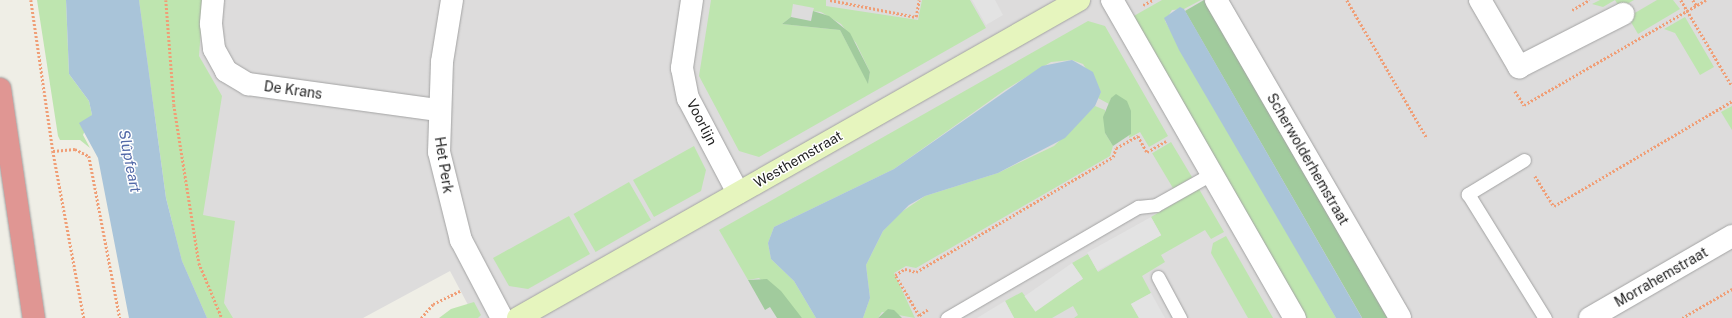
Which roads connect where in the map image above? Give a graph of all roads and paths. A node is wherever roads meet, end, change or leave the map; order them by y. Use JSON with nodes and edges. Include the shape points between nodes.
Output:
{"nodes":[{"id":1,"x":31,"y":0,"type":"edge"},
{"id":2,"x":166,"y":0,"type":"edge"},
{"id":3,"x":213,"y":0,"type":"edge"},
{"id":4,"x":452,"y":0,"type":"edge"},
{"id":5,"x":692,"y":0,"type":"edge"},
{"id":6,"x":830,"y":0,"type":"edge"},
{"id":7,"x":919,"y":0,"type":"edge"},
{"id":8,"x":1079,"y":0,"type":"edge"},
{"id":9,"x":1112,"y":0,"type":"edge"},
{"id":10,"x":1216,"y":0,"type":"edge"},
{"id":11,"x":1347,"y":0,"type":"edge"},
{"id":12,"x":1480,"y":0,"type":"edge"},
{"id":13,"x":1681,"y":0,"type":"edge"},
{"id":14,"x":1693,"y":0,"type":"edge"},
{"id":15,"x":1706,"y":0,"type":"edge"},
{"id":16,"x":1697,"y":6,"type":"junction"},
{"id":17,"x":1687,"y":11,"type":"junction"},
{"id":18,"x":1623,"y":14,"type":"dead end"},
{"id":19,"x":1519,"y":67,"type":"junction"},
{"id":20,"x":1732,"y":86,"type":"edge"},
{"id":21,"x":0,"y":89,"type":"edge"},
{"id":22,"x":1732,"y":101,"type":"edge"},
{"id":23,"x":438,"y":110,"type":"junction"},
{"id":24,"x":1187,"y":129,"type":"junction"},
{"id":25,"x":1427,"y":138,"type":"dead end"},
{"id":26,"x":53,"y":151,"type":"junction"},
{"id":27,"x":1524,"y":160,"type":"joint"},
{"id":28,"x":1213,"y":173,"type":"junction"},
{"id":29,"x":738,"y":193,"type":"junction"},
{"id":30,"x":1732,"y":236,"type":"edge"},
{"id":31,"x":1158,"y":277,"type":"dead end"},
{"id":32,"x":484,"y":285,"type":"junction"},
{"id":33,"x":1732,"y":289,"type":"edge"},
{"id":34,"x":932,"y":314,"type":"dead end"},
{"id":35,"x":918,"y":317,"type":"edge"},
{"id":36,"x":34,"y":318,"type":"edge"},
{"id":37,"x":84,"y":318,"type":"edge"},
{"id":38,"x":120,"y":318,"type":"edge"},
{"id":39,"x":222,"y":318,"type":"edge"},
{"id":40,"x":422,"y":318,"type":"edge"},
{"id":41,"x":502,"y":318,"type":"edge"},
{"id":42,"x":518,"y":318,"type":"edge"},
{"id":43,"x":947,"y":318,"type":"edge"},
{"id":44,"x":1180,"y":318,"type":"edge"},
{"id":45,"x":1295,"y":318,"type":"edge"},
{"id":46,"x":1400,"y":318,"type":"edge"},
{"id":47,"x":1545,"y":318,"type":"edge"},
{"id":48,"x":1590,"y":318,"type":"edge"},
{"id":49,"x":1682,"y":318,"type":"edge"}],
"edges":[{"from":1,"to":26,"type":"path"},
{"from":2,"to":39,"type":"path","via":[[174,105],[198,263]]},
{"from":3,"to":23,"type":"street","name":"De Krans","via":[[211,24],[214,49],[226,70],[248,84]]},
{"from":4,"to":23,"type":"street","name":"Het Perk"},
{"from":5,"to":29,"type":"street","name":"Voorlijn","via":[[682,68],[688,98]]},
{"from":6,"to":7,"type":"path","via":[[916,17]]},
{"from":8,"to":29,"type":"street","name":"Westhemstraat"},
{"from":9,"to":24,"type":"street"},
{"from":10,"to":46,"type":"street","name":"Scherwolderhemstraat"},
{"from":11,"to":25,"type":"path"},
{"from":12,"to":19,"type":"street"},
{"from":13,"to":17,"type":"path"},
{"from":14,"to":16,"type":"path"},
{"from":15,"to":16,"type":"path"},
{"from":16,"to":17,"type":"path"},
{"from":17,"to":19,"type":"path","via":[[1524,105],[1510,83]]},
{"from":17,"to":20,"type":"path"},
{"from":18,"to":19,"type":"street"},
{"from":21,"to":36,"type":"highway"},
{"from":22,"to":27,"type":"path","via":[[1554,206]]},
{"from":23,"to":32,"type":"street","name":"Het Perk","via":[[439,152],[448,195],[462,240]]},
{"from":24,"to":28,"type":"street"},
{"from":24,"to":35,"type":"path","via":[[1147,152],[1138,136],[1116,148],[1113,157],[916,272],[905,269],[895,275]]},
{"from":26,"to":37,"type":"path"},
{"from":26,"to":38,"type":"path","via":[[75,149],[89,156]]},
{"from":27,"to":47,"type":"lane","via":[[1468,194]]},
{"from":28,"to":43,"type":"lane","via":[[1156,205],[1138,207]]},
{"from":28,"to":45,"type":"street"},
{"from":29,"to":42,"type":"street","name":"Westhemstraat"},
{"from":30,"to":48,"type":"street","name":"Morrahemstraat"},
{"from":31,"to":44,"type":"lane"},
{"from":32,"to":40,"type":"path","via":[[433,304]]},
{"from":32,"to":41,"type":"street","name":"Het Perk"},
{"from":33,"to":49,"type":"path"},
{"from":34,"to":35,"type":"path","via":[[928,310]]}]}
